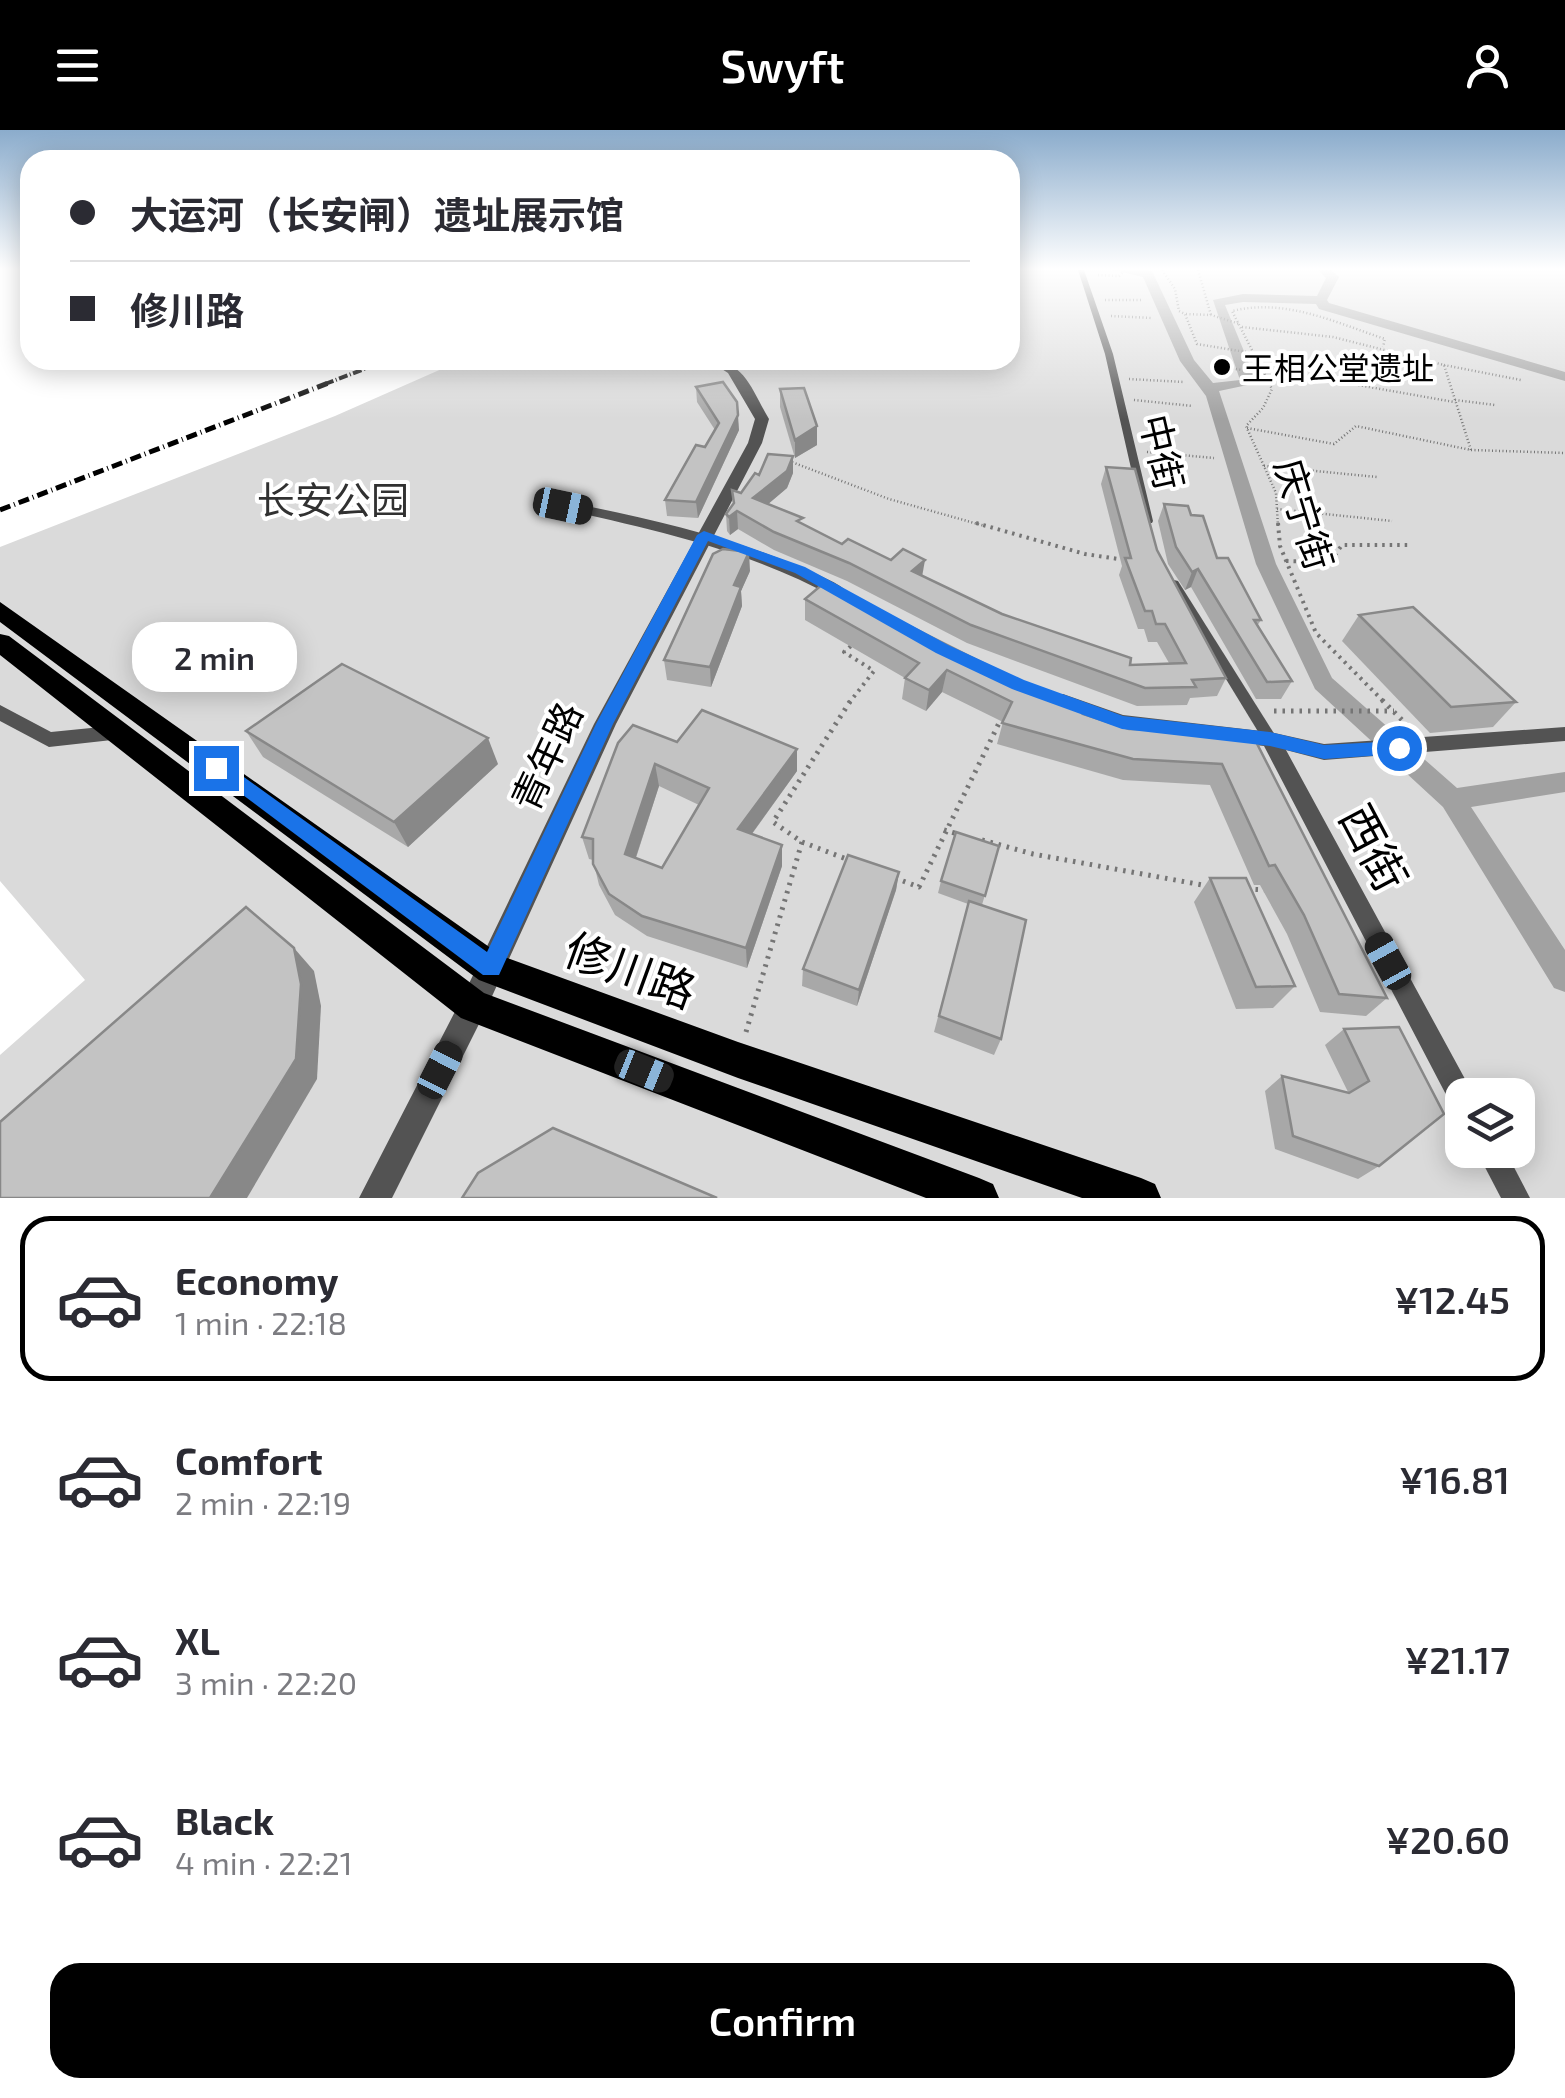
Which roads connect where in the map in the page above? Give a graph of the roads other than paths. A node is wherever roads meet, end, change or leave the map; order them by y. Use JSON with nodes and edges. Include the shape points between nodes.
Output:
{"nodes":[{"id":1,"x":1098,"y":320,"type":"edge"},
{"id":2,"x":736,"y":370,"type":"edge"},
{"id":3,"x":563,"y":506,"type":"dead end"},
{"id":4,"x":1150,"y":528,"type":"edge"},
{"id":5,"x":704,"y":535,"type":"junction"},
{"id":6,"x":1159,"y":566,"type":"edge"},
{"id":7,"x":866,"y":608,"type":"edge"},
{"id":8,"x":0,"y":610,"type":"edge"},
{"id":9,"x":0,"y":642,"type":"edge"},
{"id":10,"x":1053,"y":697,"type":"edge"},
{"id":11,"x":0,"y":712,"type":"edge"},
{"id":12,"x":120,"y":732,"type":"junction"},
{"id":13,"x":1565,"y":734,"type":"edge"},
{"id":14,"x":1270,"y":739,"type":"junction"},
{"id":15,"x":491,"y":968,"type":"junction"},
{"id":16,"x":473,"y":1006,"type":"junction"},
{"id":17,"x":1451,"y":1078,"type":"edge"},
{"id":18,"x":1500,"y":1168,"type":"edge"},
{"id":19,"x":375,"y":1198,"type":"edge"},
{"id":20,"x":978,"y":1198,"type":"edge"},
{"id":21,"x":1142,"y":1198,"type":"edge"},
{"id":22,"x":1516,"y":1198,"type":"edge"}],
"edges":[{"from":1,"to":4,"type":"street","name":"中街"},
{"from":2,"to":5,"type":"street","name":"青年路","via":[[762,419]]},
{"from":3,"to":5,"type":"street"},
{"from":5,"to":7,"type":"street","via":[[800,570]]},
{"from":5,"to":15,"type":"street","name":"青年路","via":[[605,724]]},
{"from":6,"to":14,"type":"street"},
{"from":8,"to":15,"type":"main road","name":"修川路"},
{"from":9,"to":12,"type":"main road"},
{"from":10,"to":14,"type":"street","via":[[1122,722]]},
{"from":11,"to":12,"type":"street","via":[[49,740]]},
{"from":12,"to":16,"type":"main road"},
{"from":13,"to":14,"type":"street","via":[[1324,752]]},
{"from":14,"to":17,"type":"street","name":"西街"},
{"from":15,"to":16,"type":"street","name":"青年路"},
{"from":15,"to":21,"type":"main road","name":"修川路"},
{"from":16,"to":19,"type":"street","name":"青年路"},
{"from":16,"to":20,"type":"main road"},
{"from":18,"to":22,"type":"street"}]}
